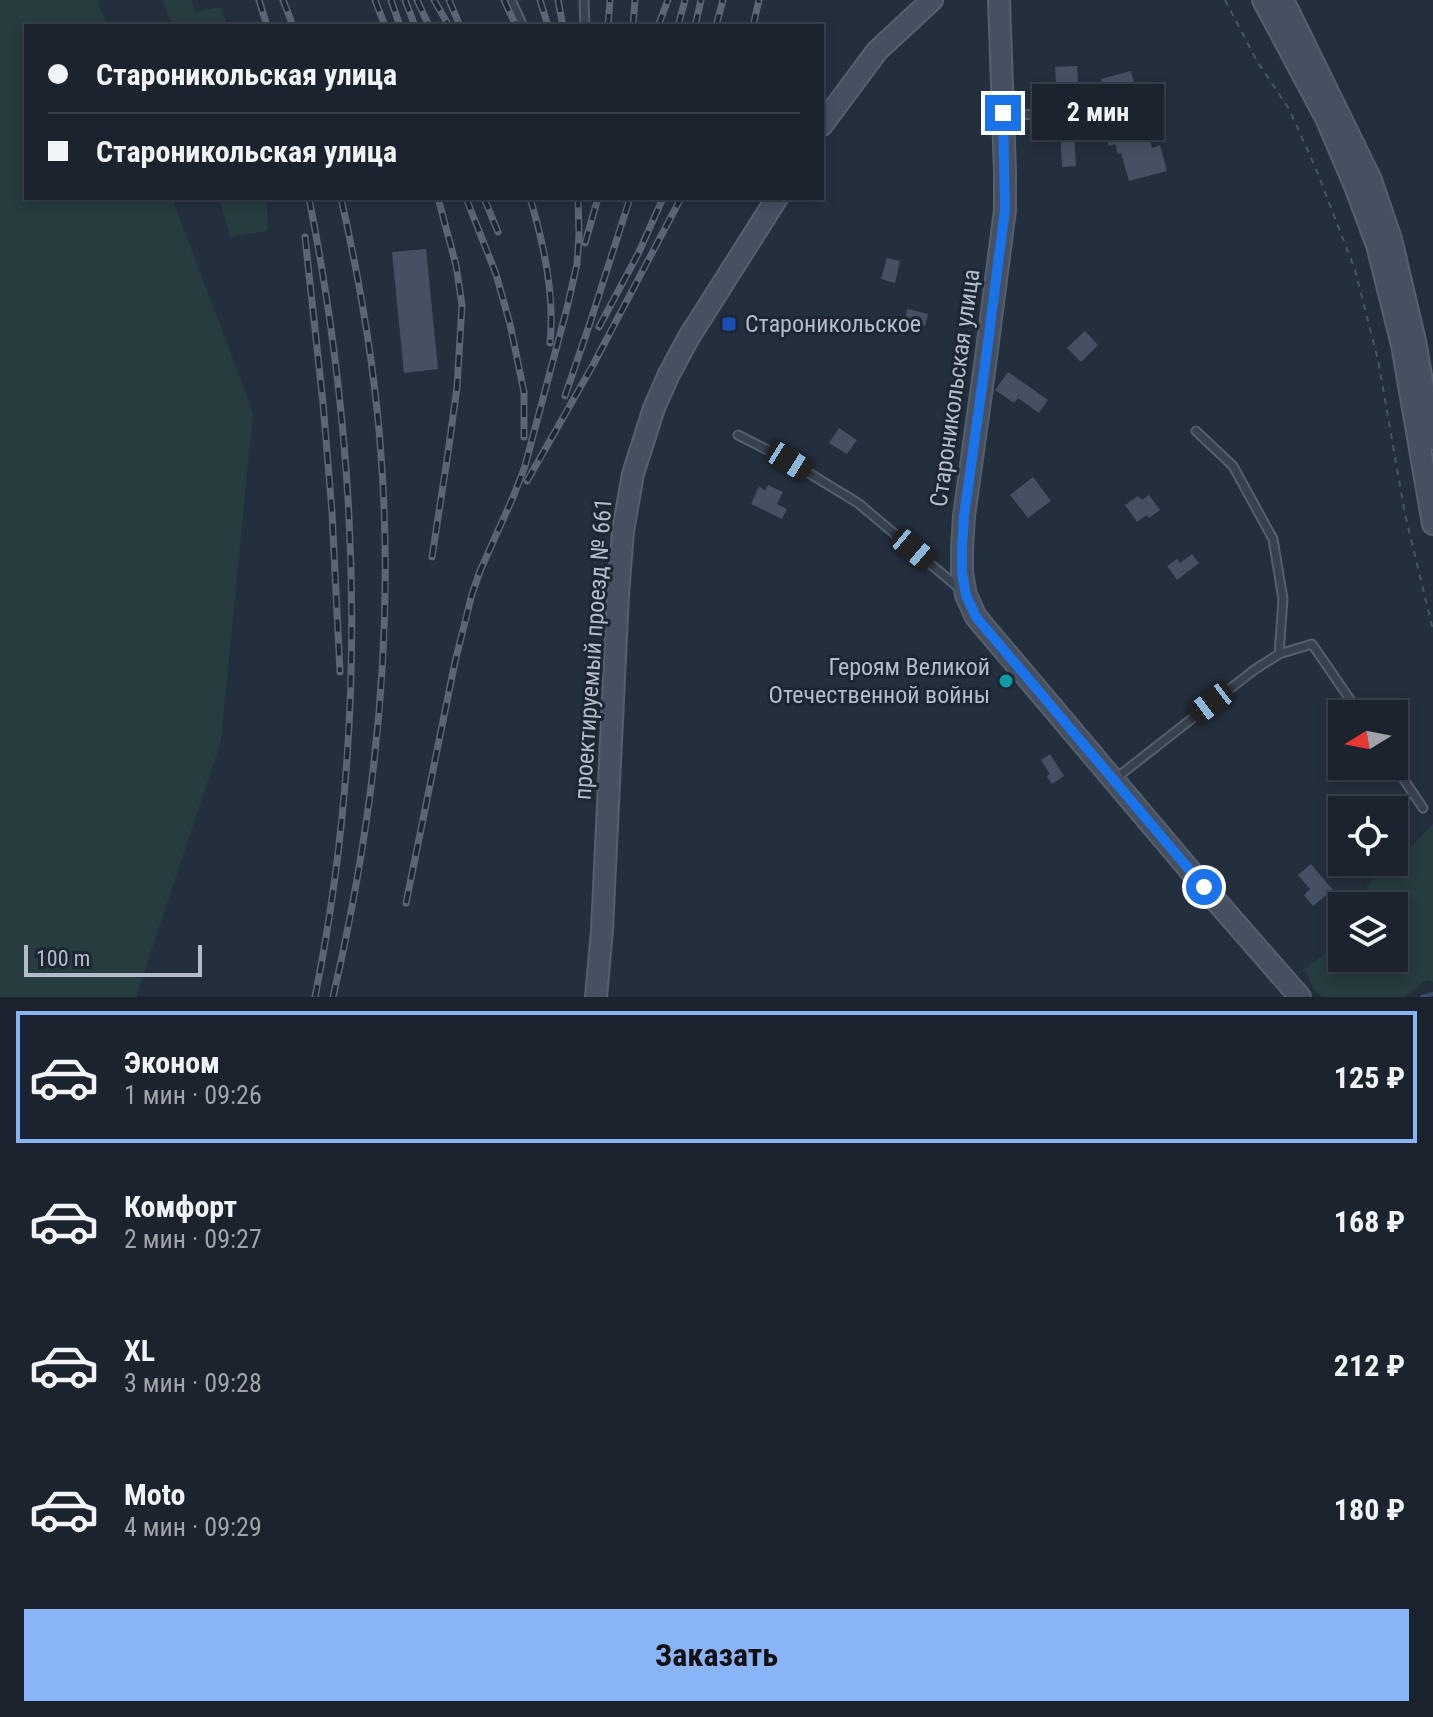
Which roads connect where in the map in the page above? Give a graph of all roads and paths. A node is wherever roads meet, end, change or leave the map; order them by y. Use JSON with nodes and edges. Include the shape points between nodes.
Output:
{"nodes":[{"id":1,"x":511,"y":0,"type":"edge"},
{"id":2,"x":584,"y":0,"type":"edge"},
{"id":3,"x":932,"y":0,"type":"edge"},
{"id":4,"x":1225,"y":0,"type":"edge"},
{"id":5,"x":1263,"y":0,"type":"edge"},
{"id":6,"x":1283,"y":0,"type":"edge"},
{"id":7,"x":997,"y":4,"type":"edge"},
{"id":8,"x":522,"y":24,"type":"edge"},
{"id":9,"x":585,"y":24,"type":"edge"},
{"id":10,"x":1003,"y":113,"type":"junction"},
{"id":11,"x":824,"y":122,"type":"edge"},
{"id":12,"x":1095,"y":124,"type":"dead end"},
{"id":13,"x":776,"y":200,"type":"edge"},
{"id":14,"x":1196,"y":431,"type":"dead end"},
{"id":15,"x":738,"y":435,"type":"dead end"},
{"id":16,"x":1433,"y":443,"type":"edge"},
{"id":17,"x":1433,"y":524,"type":"edge"},
{"id":18,"x":966,"y":595,"type":"junction"},
{"id":19,"x":1433,"y":630,"type":"edge"},
{"id":20,"x":1279,"y":654,"type":"junction"},
{"id":21,"x":1350,"y":700,"type":"edge"},
{"id":22,"x":1114,"y":780,"type":"junction"},
{"id":23,"x":1404,"y":780,"type":"edge"},
{"id":24,"x":1423,"y":808,"type":"dead end"},
{"id":25,"x":596,"y":997,"type":"edge"},
{"id":26,"x":1300,"y":997,"type":"edge"}],
"edges":[{"from":1,"to":8,"type":"lane"},
{"from":2,"to":9,"type":"lane"},
{"from":3,"to":11,"type":"main road","via":[[877,51]]},
{"from":4,"to":19,"type":"path","via":[[1289,109],[1355,270]]},
{"from":5,"to":17,"type":"main road","via":[[1326,118],[1377,245],[1402,345]]},
{"from":6,"to":16,"type":"main road","via":[[1381,209],[1415,341]]},
{"from":7,"to":10,"type":"main road","name":"Староникольская улица"},
{"from":10,"to":12,"type":"lane","via":[[1034,115],[1060,125]]},
{"from":10,"to":18,"type":"main road","name":"Староникольская улица","via":[[1005,210],[964,516]]},
{"from":13,"to":25,"type":"main road","name":"проектируемый проезд № 661","via":[[669,374],[633,474],[618,595]]},
{"from":14,"to":20,"type":"lane","via":[[1233,466],[1273,539],[1283,599]]},
{"from":15,"to":18,"type":"lane","via":[[858,503]]},
{"from":18,"to":22,"type":"main road","name":"Староникольская улица","via":[[976,617]]},
{"from":20,"to":21,"type":"lane","via":[[1312,644]]},
{"from":20,"to":22,"type":"lane"},
{"from":22,"to":26,"type":"main road","name":"Староникольская улица"},
{"from":23,"to":24,"type":"lane"}]}
